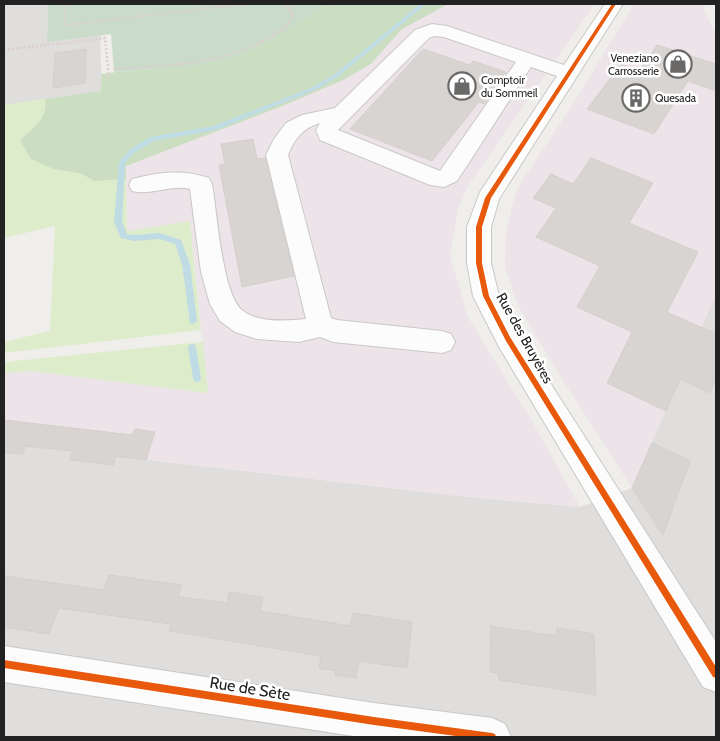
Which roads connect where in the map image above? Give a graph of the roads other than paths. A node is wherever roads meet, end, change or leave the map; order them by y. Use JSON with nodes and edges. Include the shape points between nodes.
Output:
{"nodes":[{"id":1,"x":614,"y":4,"type":"edge"},
{"id":2,"x":527,"y":59,"type":"junction"},
{"id":3,"x":568,"y":74,"type":"junction"},
{"id":4,"x":340,"y":114,"type":"junction"},
{"id":5,"x":140,"y":185,"type":"dead end"},
{"id":6,"x":320,"y":324,"type":"junction"},
{"id":7,"x":442,"y":342,"type":"dead end"},
{"id":8,"x":4,"y":664,"type":"edge"},
{"id":9,"x":716,"y":674,"type":"edge"},
{"id":10,"x":492,"y":737,"type":"edge"}],
"edges":[{"from":1,"to":3,"type":"street","name":"Rue des Bruyères"},
{"from":2,"to":3,"type":"street"},
{"from":2,"to":4,"type":"street","via":[[432,30],[422,34]]},
{"from":2,"to":4,"type":"street","via":[[444,179],[328,135],[327,130]]},
{"from":3,"to":9,"type":"street","name":"Rue des Bruyères","via":[[488,198],[479,227],[480,263],[486,296],[508,339]]},
{"from":4,"to":6,"type":"street","via":[[318,116],[302,122],[289,131],[277,155]]},
{"from":5,"to":6,"type":"street","via":[[177,178],[202,184],[217,291],[230,315],[254,329],[302,331]]},
{"from":6,"to":7,"type":"street","via":[[333,331]]},
{"from":8,"to":10,"type":"street","name":"Rue de Sète"}]}
